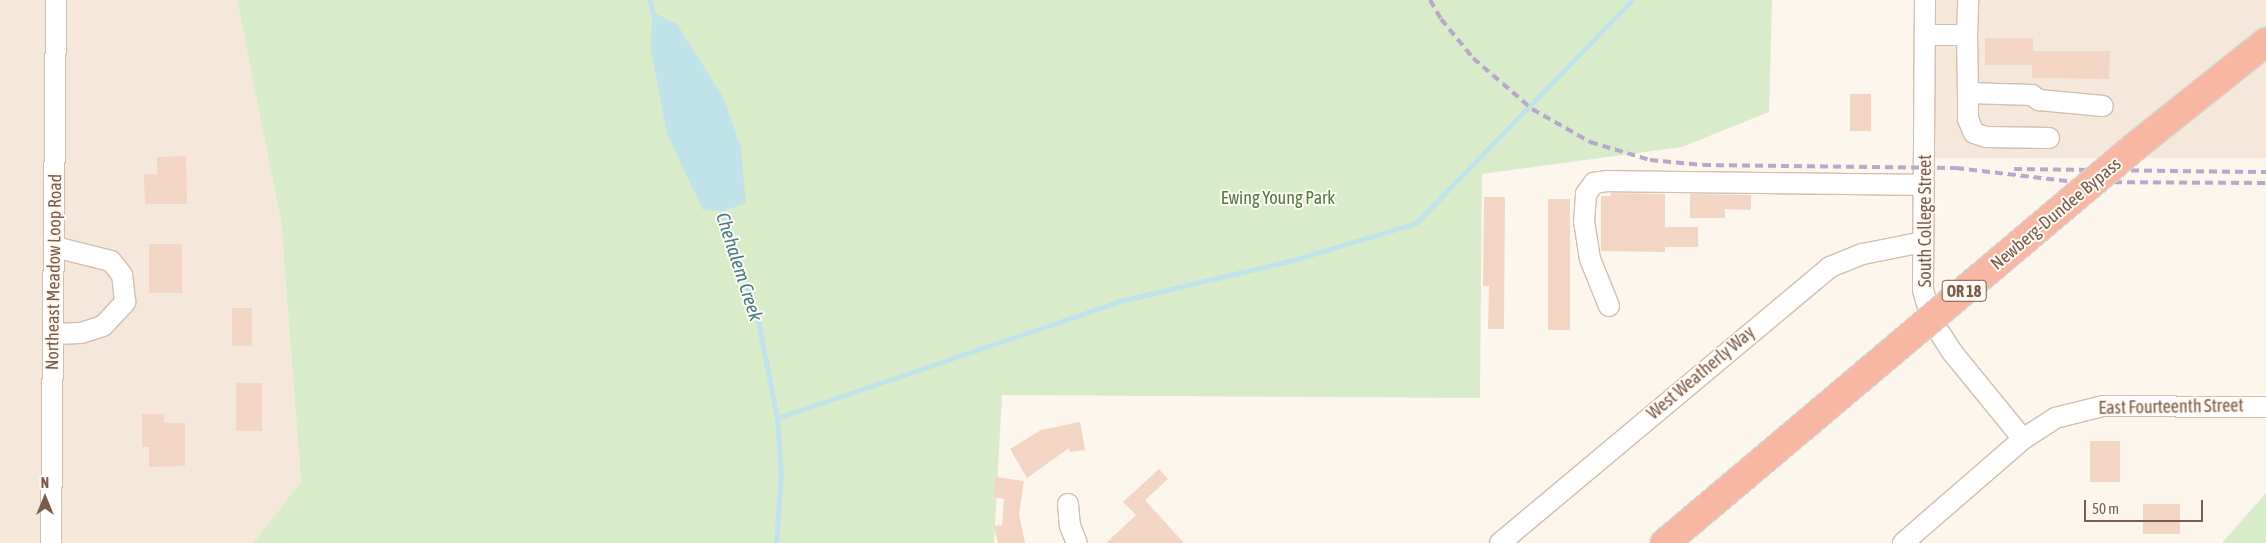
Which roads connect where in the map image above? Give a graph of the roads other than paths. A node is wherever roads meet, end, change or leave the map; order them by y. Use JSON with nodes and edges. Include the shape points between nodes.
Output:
{"nodes":[{"id":1,"x":56,"y":0,"type":"edge"},
{"id":2,"x":1925,"y":0,"type":"edge"},
{"id":3,"x":1968,"y":0,"type":"edge"},
{"id":4,"x":1925,"y":35,"type":"junction"},
{"id":5,"x":1967,"y":36,"type":"junction"},
{"id":6,"x":2266,"y":42,"type":"edge"},
{"id":7,"x":1968,"y":93,"type":"junction"},
{"id":8,"x":2103,"y":106,"type":"dead end"},
{"id":9,"x":2049,"y":138,"type":"dead end"},
{"id":10,"x":1922,"y":185,"type":"junction"},
{"id":11,"x":1923,"y":242,"type":"junction"},
{"id":12,"x":54,"y":247,"type":"junction"},
{"id":13,"x":1609,"y":306,"type":"dead end"},
{"id":14,"x":53,"y":334,"type":"junction"},
{"id":15,"x":2266,"y":407,"type":"edge"},
{"id":16,"x":2023,"y":439,"type":"junction"},
{"id":17,"x":1068,"y":504,"type":"dead end"},
{"id":18,"x":50,"y":543,"type":"edge"},
{"id":19,"x":1077,"y":543,"type":"edge"},
{"id":20,"x":1500,"y":543,"type":"edge"},
{"id":21,"x":1665,"y":543,"type":"edge"},
{"id":22,"x":1904,"y":543,"type":"edge"}],
"edges":[{"from":1,"to":12,"type":"street","name":"Northeast Meadow Loop Road"},
{"from":2,"to":4,"type":"street","name":"South College Street"},
{"from":3,"to":5,"type":"street"},
{"from":4,"to":5,"type":"street"},
{"from":4,"to":10,"type":"street","name":"South College Street"},
{"from":5,"to":7,"type":"street"},
{"from":6,"to":21,"type":"highway","name":"Newberg-Dundee Bypass","number":"OR 18","bridge":true,"via":[[2137,145]]},
{"from":7,"to":8,"type":"street","via":[[2032,95],[2039,100]]},
{"from":7,"to":9,"type":"street","via":[[1968,119],[1974,133],[1986,138]]},
{"from":10,"to":11,"type":"street","name":"South College Street"},
{"from":10,"to":13,"type":"street","via":[[1606,181],[1594,184],[1586,194],[1584,223],[1590,259]]},
{"from":11,"to":16,"type":"street","name":"South College Street","via":[[1923,290],[1932,321],[1974,381]]},
{"from":11,"to":20,"type":"street","name":"West Weatherly Way","via":[[1864,254],[1830,267]]},
{"from":12,"to":14,"type":"street","name":"Northeast Meadow Loop Road"},
{"from":12,"to":14,"type":"street","via":[[111,261],[122,275],[125,302],[103,326],[81,333]]},
{"from":14,"to":18,"type":"street","name":"Northeast Meadow Loop Road"},
{"from":15,"to":16,"type":"street","name":"East Fourteenth Street","via":[[2103,406],[2055,418]]},
{"from":16,"to":22,"type":"street","name":"East Fourteenth Street"},
{"from":17,"to":19,"type":"street","via":[[1070,526]]}]}
